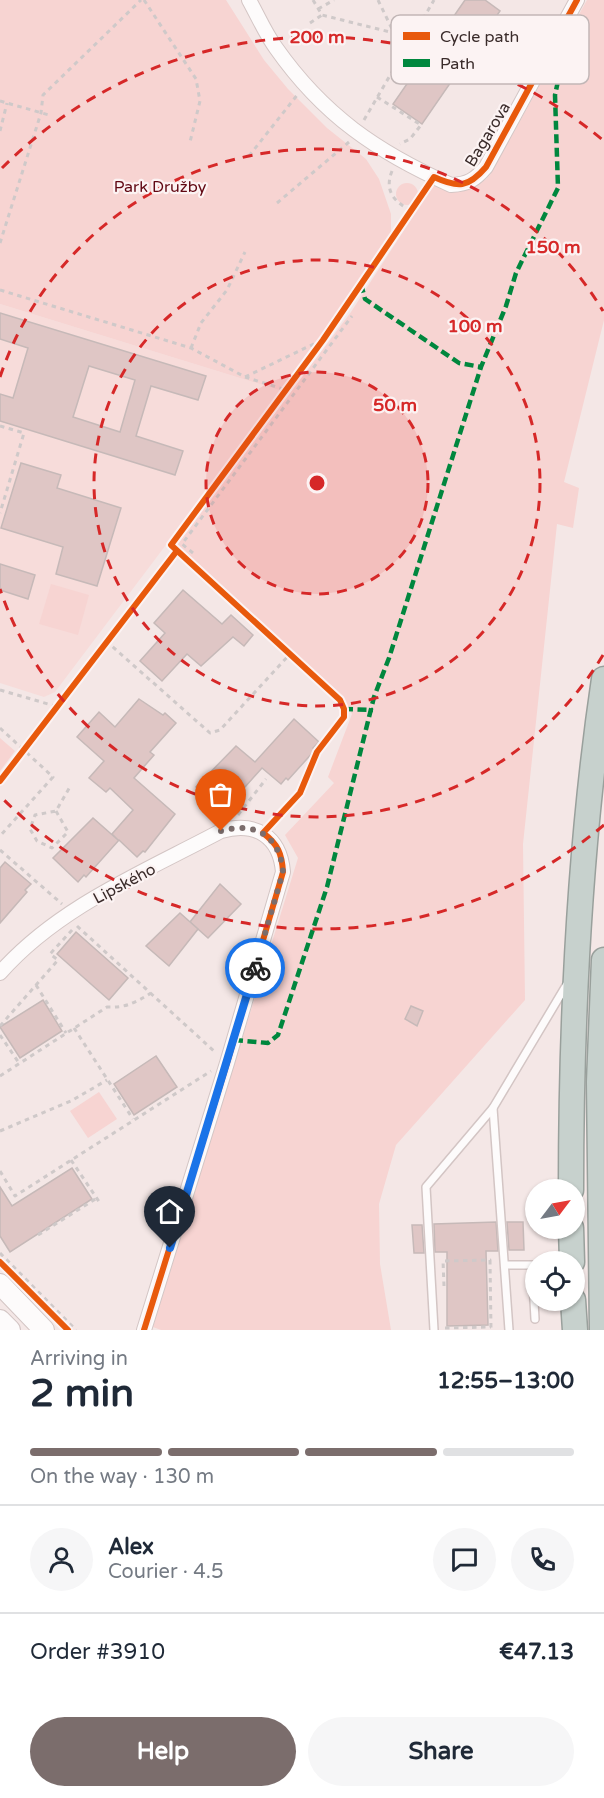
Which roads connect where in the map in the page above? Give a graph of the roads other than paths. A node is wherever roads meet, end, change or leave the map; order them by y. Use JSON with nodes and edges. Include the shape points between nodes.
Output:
{"nodes":[{"id":1,"x":249,"y":0,"type":"edge"},
{"id":2,"x":577,"y":0,"type":"edge"},
{"id":3,"x":569,"y":15,"type":"edge"},
{"id":4,"x":530,"y":84,"type":"edge"},
{"id":5,"x":604,"y":679,"type":"edge"},
{"id":6,"x":604,"y":960,"type":"edge"},
{"id":7,"x":575,"y":969,"type":"junction"},
{"id":8,"x":0,"y":973,"type":"edge"},
{"id":9,"x":493,"y":1108,"type":"junction"},
{"id":10,"x":571,"y":1179,"type":"edge"},
{"id":11,"x":506,"y":1265,"type":"junction"},
{"id":12,"x":0,"y":1284,"type":"edge"},
{"id":13,"x":574,"y":1311,"type":"edge"},
{"id":14,"x":535,"y":1319,"type":"dead end"},
{"id":15,"x":0,"y":1320,"type":"edge"},
{"id":16,"x":434,"y":1329,"type":"edge"},
{"id":17,"x":10,"y":1330,"type":"edge"},
{"id":18,"x":44,"y":1330,"type":"edge"},
{"id":19,"x":144,"y":1330,"type":"edge"},
{"id":20,"x":509,"y":1330,"type":"edge"},
{"id":21,"x":575,"y":1330,"type":"edge"},
{"id":22,"x":603,"y":1330,"type":"edge"}],
"edges":[{"from":1,"to":4,"type":"street","name":"Bagarova","via":[[274,46],[302,83],[338,119],[430,182],[464,184],[481,172]]},
{"from":2,"to":3,"type":"street","name":"Bagarova"},
{"from":5,"to":7,"type":"highway","via":[[584,843]]},
{"from":6,"to":22,"type":"highway","via":[[598,1082]]},
{"from":7,"to":9,"type":"lane"},
{"from":7,"to":10,"type":"highway"},
{"from":8,"to":19,"type":"street","name":"Lipského","via":[[24,946],[68,914],[221,831],[236,827],[263,834],[276,843],[283,872]]},
{"from":9,"to":11,"type":"lane"},
{"from":9,"to":16,"type":"lane","via":[[426,1187]]},
{"from":11,"to":14,"type":"lane","via":[[532,1265]]},
{"from":11,"to":20,"type":"lane"},
{"from":12,"to":18,"type":"street"},
{"from":13,"to":21,"type":"highway"},
{"from":15,"to":17,"type":"street"}]}
